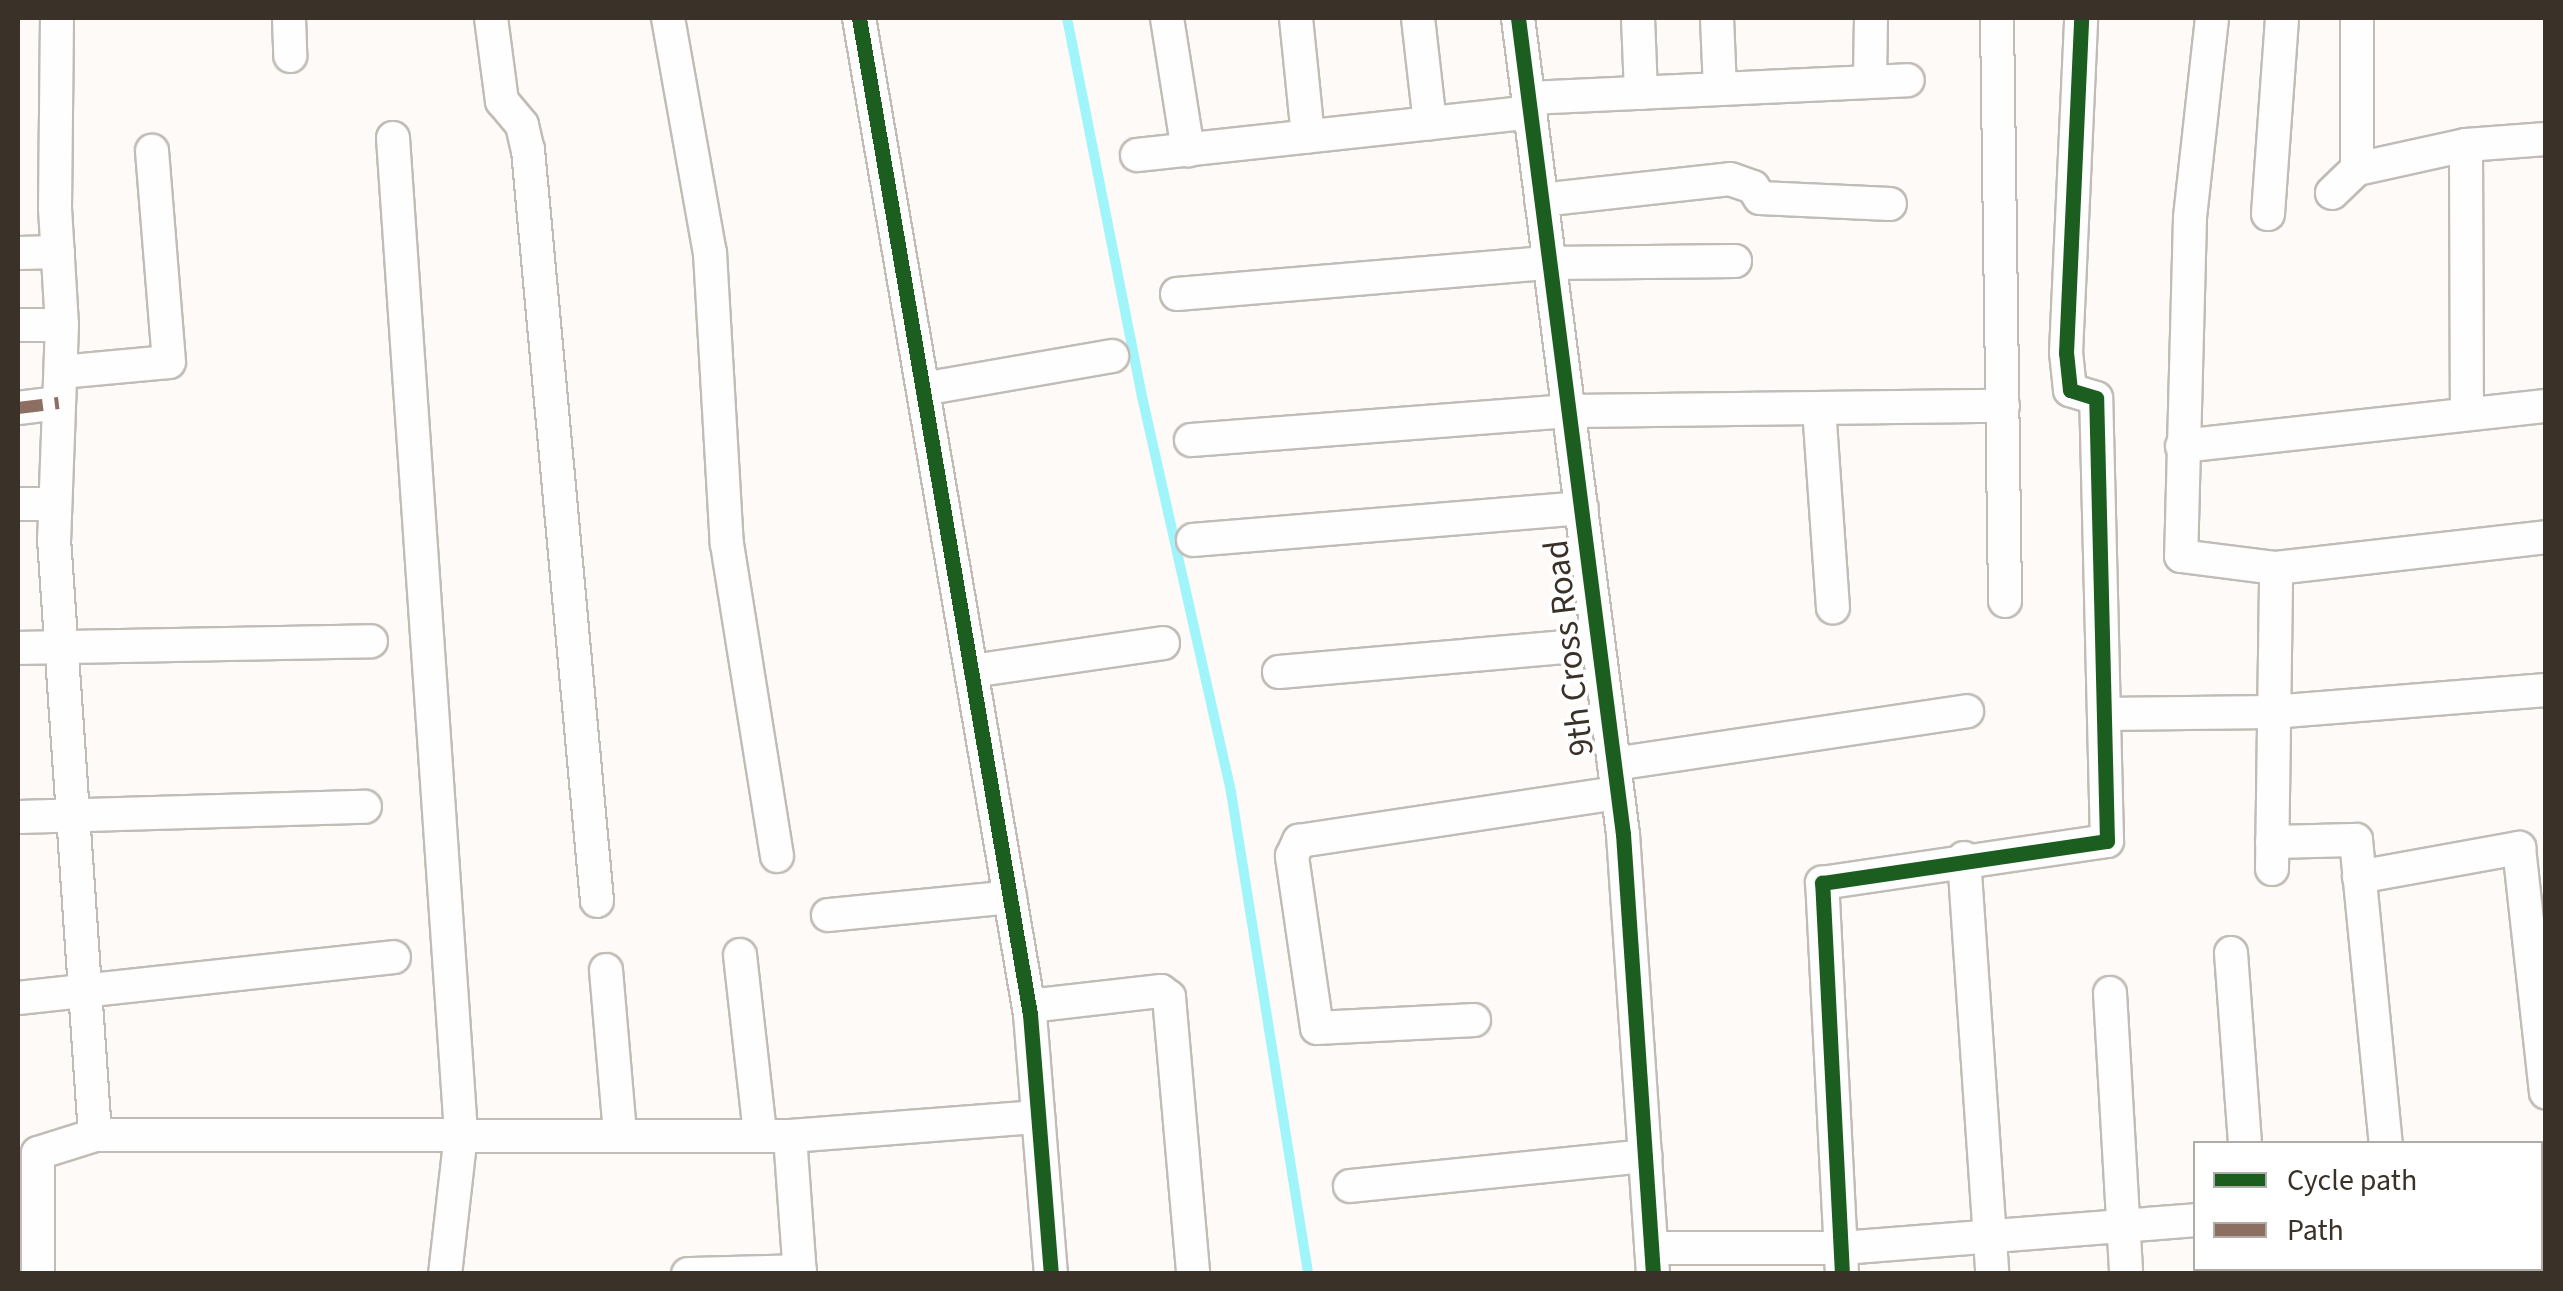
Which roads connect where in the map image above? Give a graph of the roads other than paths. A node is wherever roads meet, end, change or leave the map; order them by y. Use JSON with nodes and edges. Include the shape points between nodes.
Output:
{"nodes":[{"id":1,"x":57,"y":18,"type":"edge"},
{"id":2,"x":290,"y":18,"type":"edge"},
{"id":3,"x":491,"y":18,"type":"edge"},
{"id":4,"x":668,"y":18,"type":"edge"},
{"id":5,"x":859,"y":18,"type":"edge"},
{"id":6,"x":1166,"y":18,"type":"edge"},
{"id":7,"x":1296,"y":18,"type":"edge"},
{"id":8,"x":1418,"y":18,"type":"edge"},
{"id":9,"x":1518,"y":18,"type":"edge"},
{"id":10,"x":1638,"y":18,"type":"edge"},
{"id":11,"x":1717,"y":18,"type":"edge"},
{"id":12,"x":1871,"y":18,"type":"edge"},
{"id":13,"x":1996,"y":18,"type":"edge"},
{"id":14,"x":2081,"y":18,"type":"edge"},
{"id":15,"x":2212,"y":18,"type":"edge"},
{"id":16,"x":2282,"y":18,"type":"edge"},
{"id":17,"x":2357,"y":18,"type":"edge"},
{"id":18,"x":290,"y":56,"type":"dead end"},
{"id":19,"x":1908,"y":80,"type":"dead end"},
{"id":20,"x":1870,"y":81,"type":"junction"},
{"id":21,"x":1720,"y":88,"type":"junction"},
{"id":22,"x":1641,"y":93,"type":"junction"},
{"id":23,"x":1530,"y":105,"type":"junction"},
{"id":24,"x":1430,"y":123,"type":"junction"},
{"id":25,"x":1308,"y":136,"type":"junction"},
{"id":26,"x":393,"y":138,"type":"dead end"},
{"id":27,"x":2546,"y":139,"type":"edge"},
{"id":28,"x":2466,"y":145,"type":"junction"},
{"id":29,"x":1188,"y":150,"type":"junction"},
{"id":30,"x":152,"y":151,"type":"dead end"},
{"id":31,"x":1138,"y":155,"type":"dead end"},
{"id":32,"x":2357,"y":169,"type":"junction"},
{"id":33,"x":2332,"y":193,"type":"dead end"},
{"id":34,"x":1541,"y":200,"type":"junction"},
{"id":35,"x":1890,"y":204,"type":"dead end"},
{"id":36,"x":2268,"y":214,"type":"dead end"},
{"id":37,"x":58,"y":252,"type":"junction"},
{"id":38,"x":18,"y":253,"type":"edge"},
{"id":39,"x":1735,"y":260,"type":"dead end"},
{"id":40,"x":1549,"y":264,"type":"junction"},
{"id":41,"x":1177,"y":294,"type":"dead end"},
{"id":42,"x":18,"y":325,"type":"edge"},
{"id":43,"x":62,"y":325,"type":"junction"},
{"id":44,"x":1112,"y":356,"type":"dead end"},
{"id":45,"x":60,"y":388,"type":"junction"},
{"id":46,"x":922,"y":388,"type":"junction"},
{"id":47,"x":2003,"y":406,"type":"junction"},
{"id":48,"x":2546,"y":406,"type":"edge"},
{"id":49,"x":18,"y":408,"type":"edge"},
{"id":50,"x":1818,"y":408,"type":"junction"},
{"id":51,"x":1569,"y":411,"type":"junction"},
{"id":52,"x":2467,"y":414,"type":"junction"},
{"id":53,"x":1190,"y":440,"type":"dead end"},
{"id":54,"x":2182,"y":446,"type":"junction"},
{"id":55,"x":18,"y":504,"type":"edge"},
{"id":56,"x":55,"y":504,"type":"junction"},
{"id":57,"x":1582,"y":508,"type":"junction"},
{"id":58,"x":2546,"y":537,"type":"edge"},
{"id":59,"x":1193,"y":540,"type":"dead end"},
{"id":60,"x":2276,"y":568,"type":"junction"},
{"id":61,"x":2005,"y":601,"type":"dead end"},
{"id":62,"x":1833,"y":608,"type":"dead end"},
{"id":63,"x":371,"y":641,"type":"dead end"},
{"id":64,"x":1164,"y":643,"type":"dead end"},
{"id":65,"x":1598,"y":644,"type":"junction"},
{"id":66,"x":63,"y":647,"type":"junction"},
{"id":67,"x":18,"y":648,"type":"edge"},
{"id":68,"x":972,"y":672,"type":"junction"},
{"id":69,"x":1279,"y":672,"type":"dead end"},
{"id":70,"x":2546,"y":690,"type":"edge"},
{"id":71,"x":1967,"y":711,"type":"dead end"},
{"id":72,"x":2272,"y":712,"type":"junction"},
{"id":73,"x":2104,"y":714,"type":"junction"},
{"id":74,"x":1615,"y":779,"type":"junction"},
{"id":75,"x":365,"y":807,"type":"dead end"},
{"id":76,"x":76,"y":814,"type":"junction"},
{"id":77,"x":18,"y":817,"type":"edge"},
{"id":78,"x":776,"y":856,"type":"dead end"},
{"id":79,"x":1964,"y":858,"type":"junction"},
{"id":80,"x":2359,"y":877,"type":"junction"},
{"id":81,"x":1010,"y":897,"type":"junction"},
{"id":82,"x":597,"y":901,"type":"dead end"},
{"id":83,"x":828,"y":915,"type":"dead end"},
{"id":84,"x":2230,"y":953,"type":"dead end"},
{"id":85,"x":740,"y":955,"type":"dead end"},
{"id":86,"x":394,"y":957,"type":"dead end"},
{"id":87,"x":606,"y":970,"type":"dead end"},
{"id":88,"x":2110,"y":993,"type":"dead end"},
{"id":89,"x":87,"y":994,"type":"junction"},
{"id":90,"x":18,"y":998,"type":"edge"},
{"id":91,"x":1029,"y":1006,"type":"junction"},
{"id":92,"x":1474,"y":1020,"type":"dead end"},
{"id":93,"x":2546,"y":1093,"type":"edge"},
{"id":94,"x":1038,"y":1117,"type":"junction"},
{"id":95,"x":620,"y":1132,"type":"junction"},
{"id":96,"x":462,"y":1134,"type":"junction"},
{"id":97,"x":95,"y":1135,"type":"junction"},
{"id":98,"x":775,"y":1135,"type":"junction"},
{"id":99,"x":2245,"y":1141,"type":"edge"},
{"id":100,"x":2386,"y":1141,"type":"edge"},
{"id":101,"x":28,"y":1153,"type":"edge"},
{"id":102,"x":1645,"y":1156,"type":"junction"},
{"id":103,"x":1350,"y":1186,"type":"dead end"},
{"id":104,"x":2193,"y":1220,"type":"edge"},
{"id":105,"x":2124,"y":1224,"type":"junction"},
{"id":106,"x":1989,"y":1238,"type":"junction"},
{"id":107,"x":1652,"y":1260,"type":"edge"},
{"id":108,"x":1842,"y":1260,"type":"edge"},
{"id":109,"x":800,"y":1272,"type":"edge"},
{"id":110,"x":38,"y":1274,"type":"edge"},
{"id":111,"x":445,"y":1274,"type":"edge"},
{"id":112,"x":688,"y":1274,"type":"edge"},
{"id":113,"x":1050,"y":1274,"type":"edge"},
{"id":114,"x":1192,"y":1274,"type":"edge"},
{"id":115,"x":1992,"y":1274,"type":"edge"},
{"id":116,"x":2126,"y":1274,"type":"edge"}],
"edges":[{"from":1,"to":37,"type":"street"},
{"from":2,"to":18,"type":"street"},
{"from":3,"to":82,"type":"street","via":[[502,101],[522,125],[528,150]]},
{"from":4,"to":78,"type":"street","via":[[710,253],[727,544]]},
{"from":5,"to":46,"type":"street"},
{"from":6,"to":29,"type":"street"},
{"from":7,"to":25,"type":"street"},
{"from":8,"to":24,"type":"street"},
{"from":9,"to":23,"type":"street","name":"9th Cross Road"},
{"from":10,"to":22,"type":"street"},
{"from":11,"to":21,"type":"street"},
{"from":12,"to":20,"type":"street"},
{"from":13,"to":47,"type":"street"},
{"from":14,"to":73,"type":"street","via":[[2066,353],[2070,390],[2096,398]]},
{"from":15,"to":54,"type":"street","via":[[2190,218]]},
{"from":16,"to":36,"type":"street"},
{"from":17,"to":32,"type":"street"},
{"from":19,"to":20,"type":"street"},
{"from":20,"to":21,"type":"street"},
{"from":21,"to":22,"type":"street"},
{"from":22,"to":23,"type":"street"},
{"from":23,"to":24,"type":"street"},
{"from":23,"to":34,"type":"street","name":"9th Cross Road"},
{"from":24,"to":25,"type":"street"},
{"from":25,"to":29,"type":"street"},
{"from":26,"to":96,"type":"street"},
{"from":27,"to":28,"type":"street"},
{"from":28,"to":32,"type":"street"},
{"from":28,"to":52,"type":"street"},
{"from":29,"to":31,"type":"street"},
{"from":30,"to":45,"type":"street","via":[[169,362]]},
{"from":32,"to":33,"type":"street"},
{"from":34,"to":35,"type":"street","via":[[1730,179],[1752,187],[1760,198]]},
{"from":34,"to":40,"type":"street","name":"9th Cross Road"},
{"from":37,"to":38,"type":"street"},
{"from":37,"to":43,"type":"street"},
{"from":39,"to":40,"type":"street"},
{"from":40,"to":41,"type":"street"},
{"from":40,"to":51,"type":"street","name":"9th Cross Road"},
{"from":42,"to":43,"type":"street"},
{"from":43,"to":45,"type":"street"},
{"from":44,"to":46,"type":"street"},
{"from":45,"to":49,"type":"street"},
{"from":45,"to":56,"type":"street"},
{"from":46,"to":68,"type":"street"},
{"from":47,"to":50,"type":"street"},
{"from":47,"to":61,"type":"street"},
{"from":48,"to":52,"type":"street"},
{"from":50,"to":51,"type":"street"},
{"from":50,"to":62,"type":"street"},
{"from":51,"to":53,"type":"street"},
{"from":51,"to":57,"type":"street","name":"9th Cross Road"},
{"from":52,"to":54,"type":"street"},
{"from":54,"to":60,"type":"street","via":[[2181,556]]},
{"from":55,"to":56,"type":"street"},
{"from":56,"to":66,"type":"street"},
{"from":57,"to":59,"type":"street"},
{"from":57,"to":65,"type":"street","name":"9th Cross Road"},
{"from":58,"to":60,"type":"street"},
{"from":60,"to":72,"type":"street"},
{"from":63,"to":66,"type":"street"},
{"from":64,"to":68,"type":"street"},
{"from":65,"to":69,"type":"street"},
{"from":65,"to":74,"type":"street","name":"9th Cross Road"},
{"from":66,"to":67,"type":"street"},
{"from":66,"to":76,"type":"street"},
{"from":68,"to":81,"type":"street"},
{"from":70,"to":72,"type":"street"},
{"from":71,"to":74,"type":"street"},
{"from":72,"to":73,"type":"street"},
{"from":72,"to":80,"type":"street","via":[[2272,856],[2356,840]]},
{"from":73,"to":79,"type":"street","via":[[2107,840]]},
{"from":74,"to":92,"type":"street","via":[[1299,841],[1292,856],[1317,1028]]},
{"from":74,"to":102,"type":"street","name":"9th Cross Road"},
{"from":75,"to":76,"type":"street"},
{"from":76,"to":77,"type":"street"},
{"from":76,"to":89,"type":"street"},
{"from":79,"to":106,"type":"street"},
{"from":79,"to":108,"type":"street","via":[[1822,883]]},
{"from":80,"to":93,"type":"street","via":[[2518,848]]},
{"from":80,"to":100,"type":"street"},
{"from":81,"to":83,"type":"street"},
{"from":81,"to":91,"type":"street"},
{"from":84,"to":99,"type":"street"},
{"from":85,"to":98,"type":"street"},
{"from":86,"to":89,"type":"street"},
{"from":87,"to":95,"type":"street"},
{"from":88,"to":105,"type":"street"},
{"from":89,"to":90,"type":"street"},
{"from":89,"to":97,"type":"street"},
{"from":91,"to":94,"type":"street"},
{"from":91,"to":114,"type":"street","via":[[1161,991],[1169,997]]},
{"from":94,"to":98,"type":"street"},
{"from":94,"to":113,"type":"street"},
{"from":95,"to":96,"type":"street"},
{"from":95,"to":98,"type":"street"},
{"from":96,"to":97,"type":"street"},
{"from":96,"to":111,"type":"street"},
{"from":97,"to":101,"type":"street"},
{"from":98,"to":109,"type":"street"},
{"from":101,"to":110,"type":"street"},
{"from":102,"to":103,"type":"street"},
{"from":102,"to":107,"type":"street","name":"9th Cross Road"},
{"from":104,"to":105,"type":"street"},
{"from":105,"to":106,"type":"street"},
{"from":105,"to":116,"type":"street"},
{"from":106,"to":108,"type":"street"},
{"from":106,"to":115,"type":"street"},
{"from":107,"to":108,"type":"street"},
{"from":109,"to":112,"type":"street"}]}
